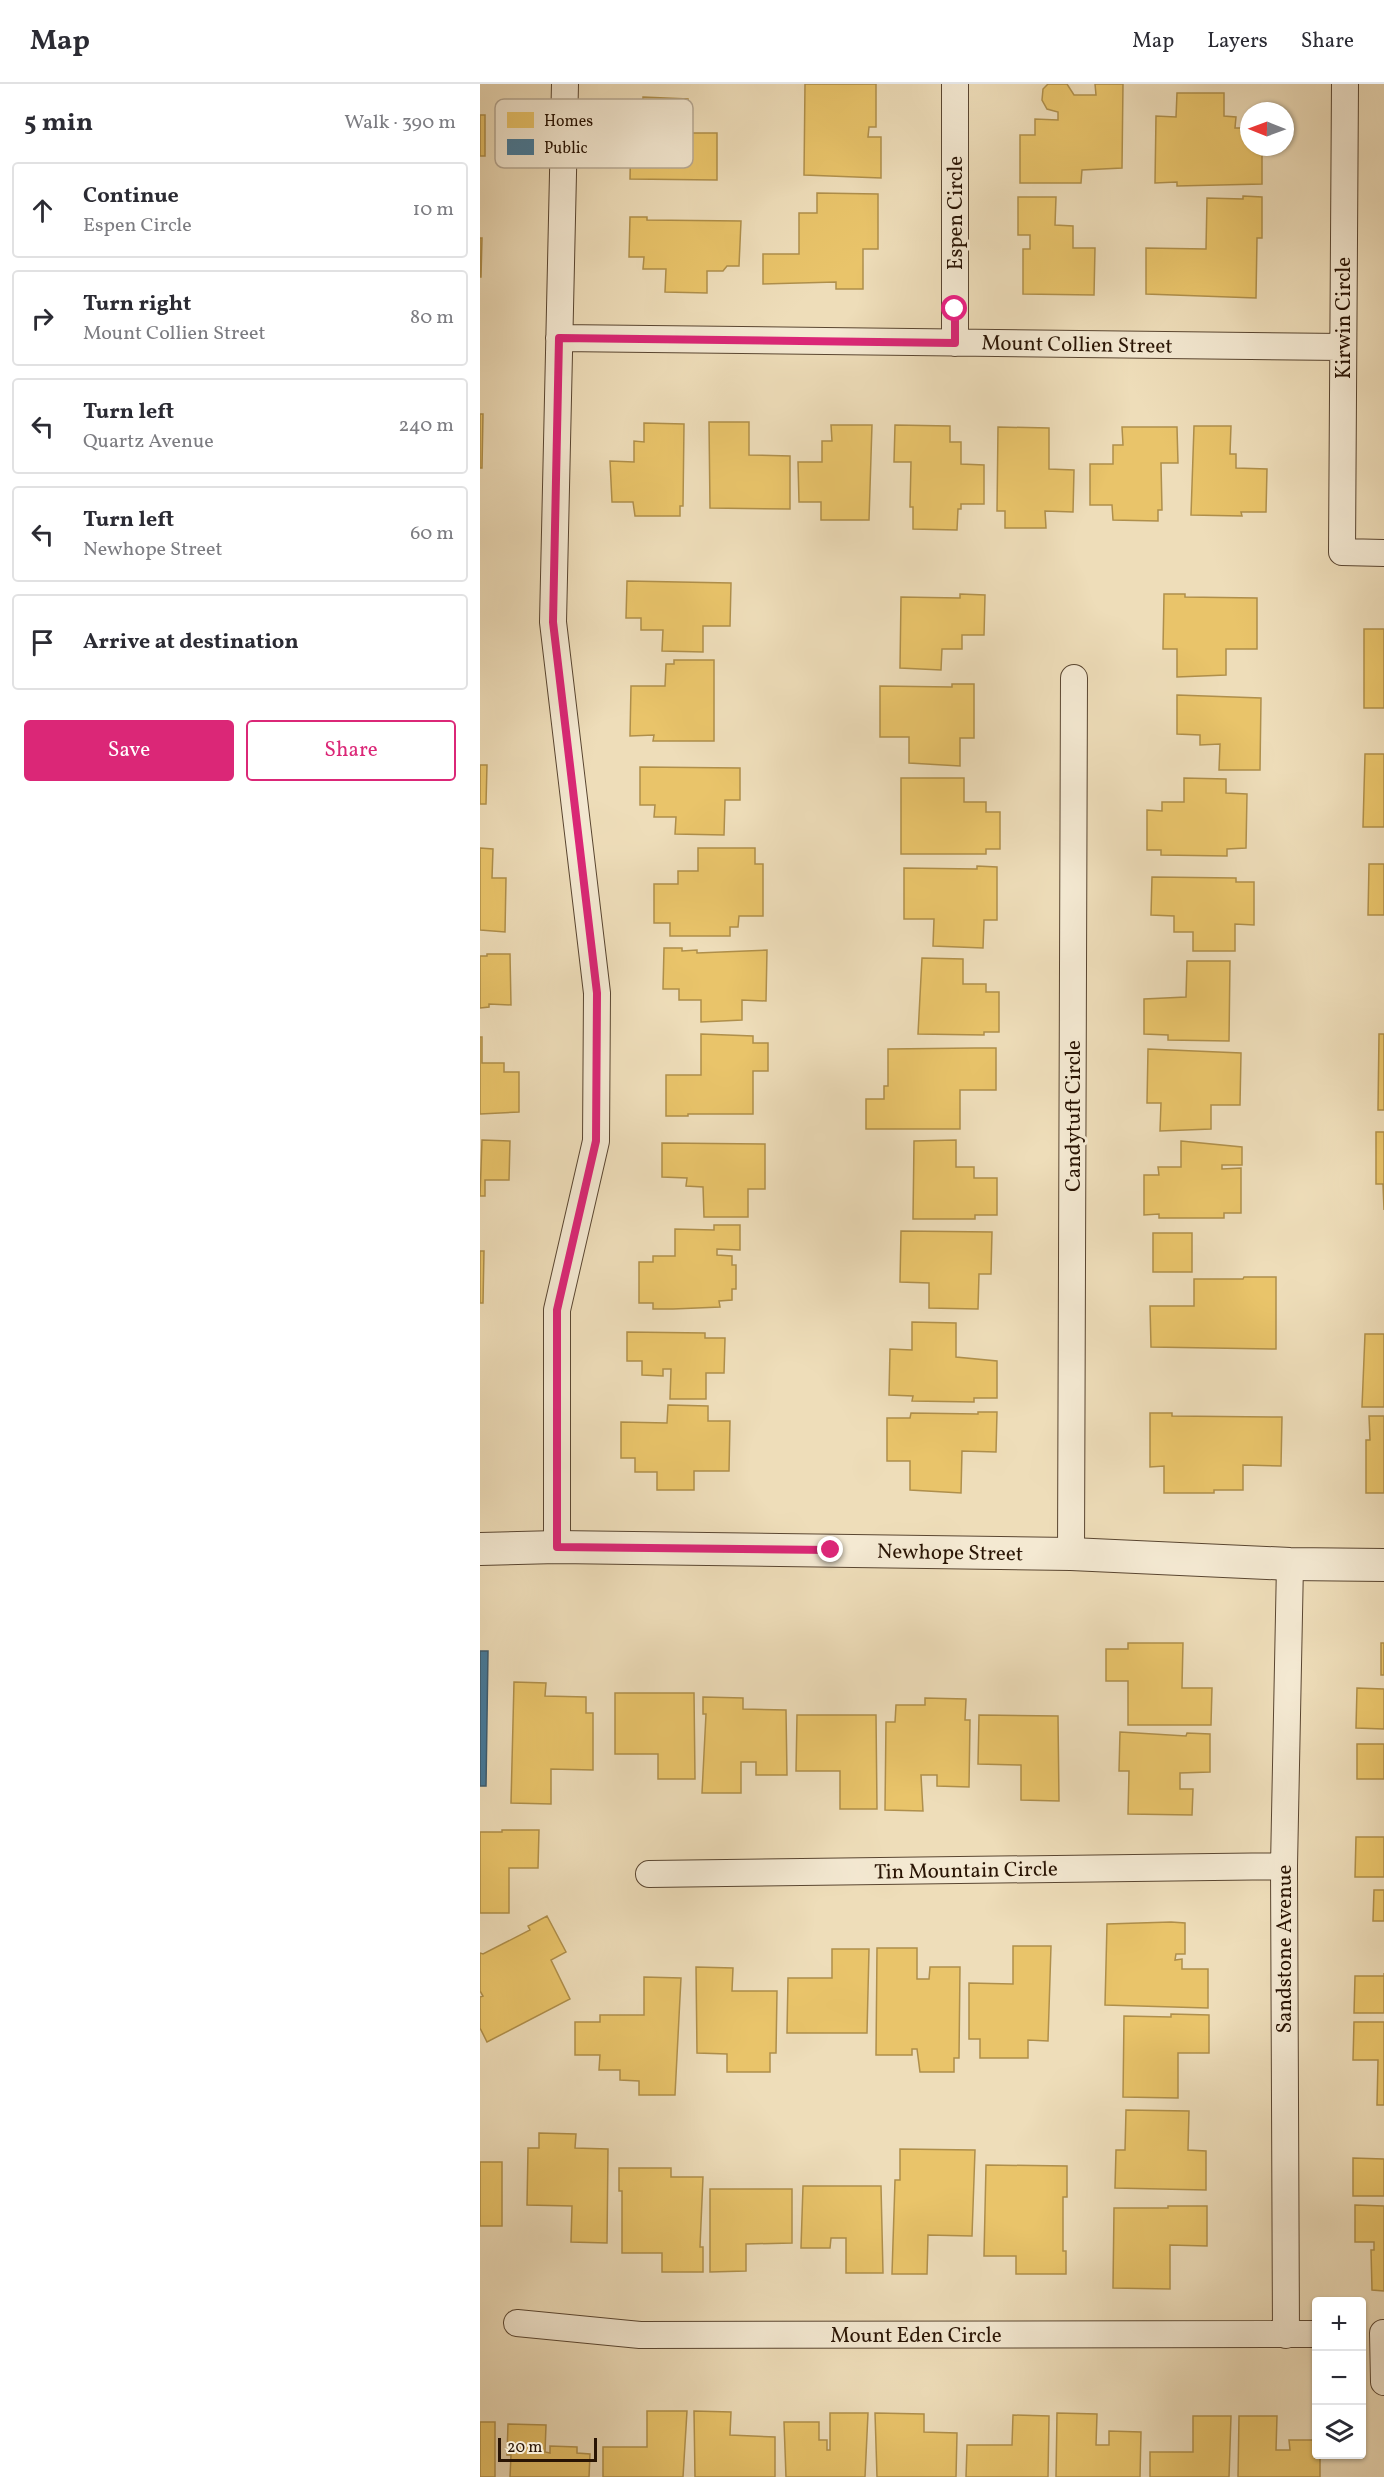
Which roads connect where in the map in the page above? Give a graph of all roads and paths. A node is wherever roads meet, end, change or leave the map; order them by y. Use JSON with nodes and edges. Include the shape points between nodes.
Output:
{"nodes":[{"id":1,"x":565,"y":84,"type":"edge"},
{"id":2,"x":955,"y":84,"type":"edge"},
{"id":3,"x":1345,"y":84,"type":"edge"},
{"id":4,"x":565,"y":99,"type":"edge"},
{"id":5,"x":563,"y":168,"type":"edge"},
{"id":6,"x":559,"y":338,"type":"junction"},
{"id":7,"x":955,"y":343,"type":"junction"},
{"id":8,"x":1343,"y":347,"type":"junction"},
{"id":9,"x":1384,"y":553,"type":"edge"},
{"id":10,"x":1074,"y":678,"type":"dead end"},
{"id":11,"x":557,"y":1547,"type":"junction"},
{"id":12,"x":480,"y":1549,"type":"edge"},
{"id":13,"x":1071,"y":1554,"type":"junction"},
{"id":14,"x":1290,"y":1564,"type":"junction"},
{"id":15,"x":1384,"y":1565,"type":"edge"},
{"id":16,"x":1284,"y":1866,"type":"junction"},
{"id":17,"x":648,"y":1874,"type":"dead end"},
{"id":18,"x":517,"y":2323,"type":"dead end"},
{"id":19,"x":1286,"y":2334,"type":"junction"},
{"id":20,"x":1312,"y":2334,"type":"edge"},
{"id":21,"x":1376,"y":2334,"type":"edge"},
{"id":22,"x":1384,"y":2382,"type":"edge"}],
"edges":[{"from":1,"to":4,"type":"street"},
{"from":2,"to":7,"type":"street","name":"Espen Circle"},
{"from":3,"to":8,"type":"street","name":"Kirwin Circle"},
{"from":5,"to":6,"type":"street"},
{"from":6,"to":7,"type":"street","name":"Mount Collien Street"},
{"from":6,"to":11,"type":"street","via":[[553,622],[597,993],[596,1141],[557,1310]]},
{"from":7,"to":8,"type":"street","name":"Mount Collien Street"},
{"from":8,"to":9,"type":"street","name":"Kirwin Circle","via":[[1342,552]]},
{"from":10,"to":13,"type":"street","name":"Candytuft Circle"},
{"from":11,"to":12,"type":"street","name":"Newhope Street"},
{"from":11,"to":13,"type":"street","name":"Newhope Street"},
{"from":13,"to":14,"type":"street","name":"Newhope Street"},
{"from":14,"to":15,"type":"street","name":"Newhope Street"},
{"from":14,"to":16,"type":"street","name":"Sandstone Avenue"},
{"from":16,"to":17,"type":"street","name":"Tin Mountain Circle"},
{"from":16,"to":19,"type":"street","name":"Sandstone Avenue"},
{"from":18,"to":19,"type":"street","name":"Mount Eden Circle","via":[[640,2335]]},
{"from":19,"to":20,"type":"street","name":"Mount Eden Circle"},
{"from":21,"to":22,"type":"street"}]}
